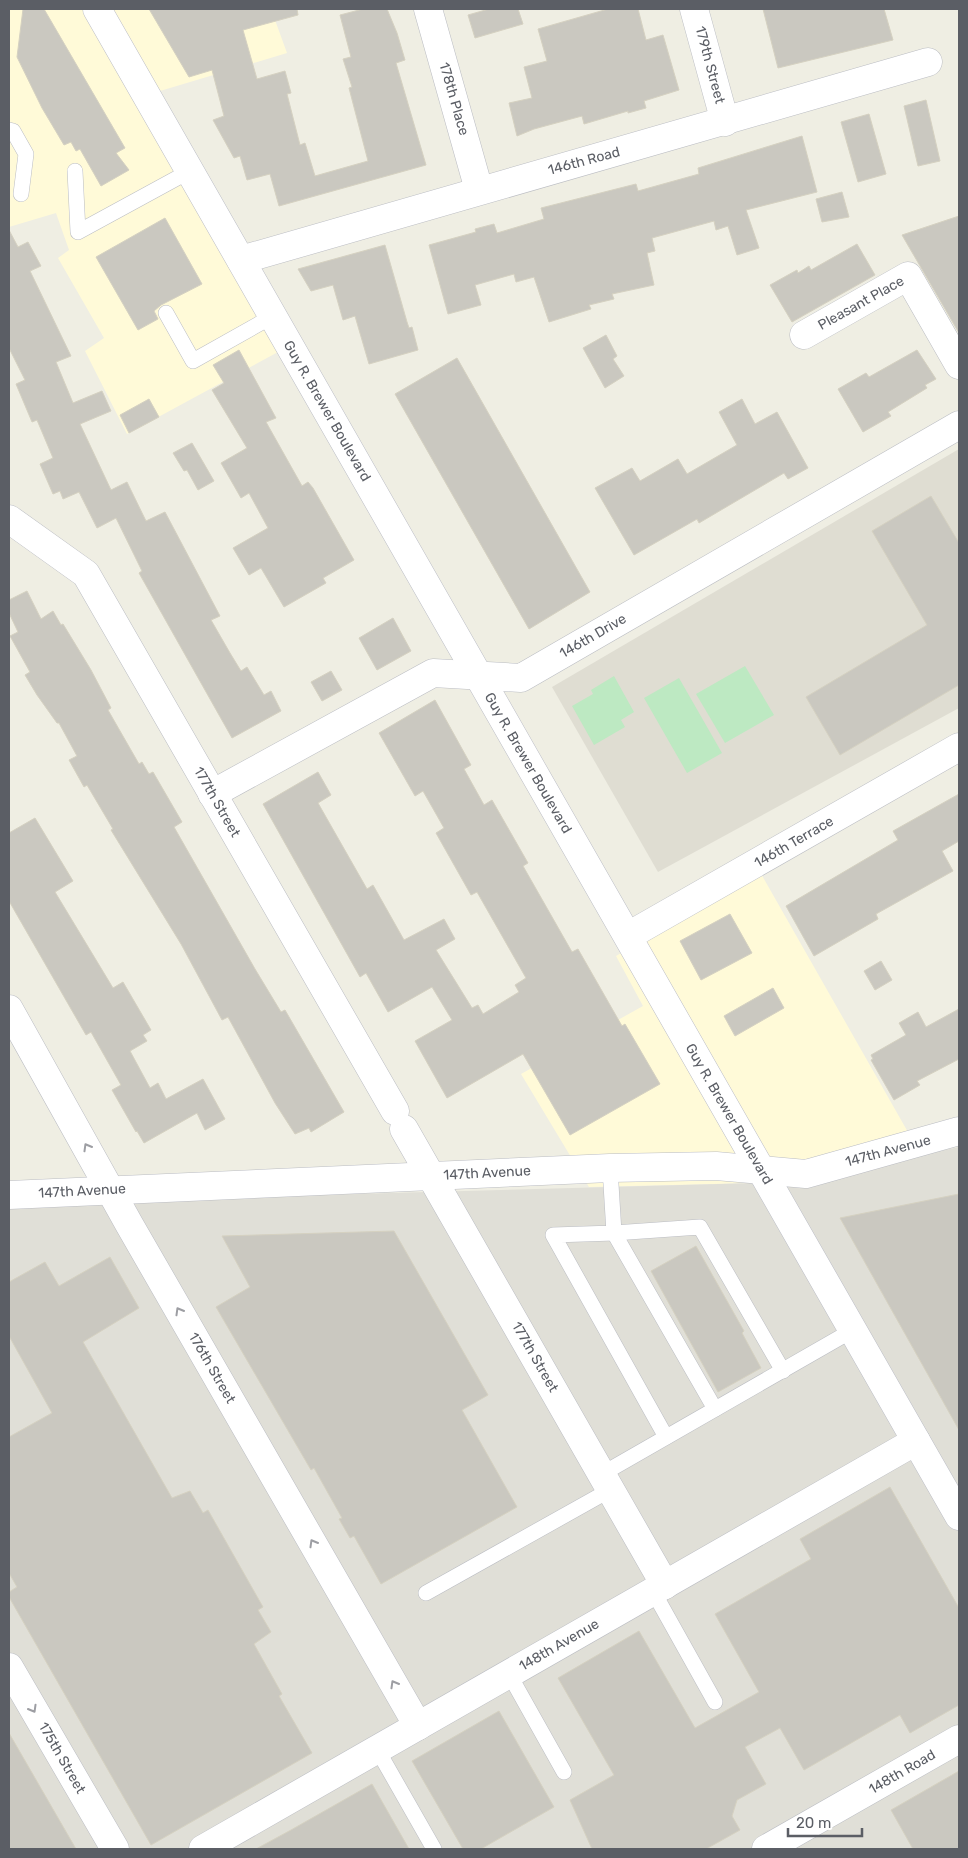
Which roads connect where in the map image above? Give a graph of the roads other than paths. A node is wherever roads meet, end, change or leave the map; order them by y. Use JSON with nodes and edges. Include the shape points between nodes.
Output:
{"nodes":[{"id":1,"x":97,"y":9,"type":"edge"},
{"id":2,"x":428,"y":9,"type":"edge"},
{"id":3,"x":694,"y":9,"type":"edge"},
{"id":4,"x":928,"y":62,"type":"dead end"},
{"id":5,"x":725,"y":122,"type":"junction"},
{"id":6,"x":9,"y":130,"type":"edge"},
{"id":7,"x":75,"y":171,"type":"dead end"},
{"id":8,"x":190,"y":171,"type":"junction"},
{"id":9,"x":479,"y":190,"type":"junction"},
{"id":10,"x":21,"y":194,"type":"dead end"},
{"id":11,"x":240,"y":260,"type":"junction"},
{"id":12,"x":166,"y":313,"type":"dead end"},
{"id":13,"x":272,"y":316,"type":"junction"},
{"id":14,"x":804,"y":334,"type":"dead end"},
{"id":15,"x":959,"y":365,"type":"edge"},
{"id":16,"x":959,"y":425,"type":"edge"},
{"id":17,"x":9,"y":519,"type":"edge"},
{"id":18,"x":477,"y":675,"type":"junction"},
{"id":19,"x":959,"y":747,"type":"edge"},
{"id":20,"x":212,"y":794,"type":"junction"},
{"id":21,"x":628,"y":936,"type":"junction"},
{"id":22,"x":9,"y":1009,"type":"edge"},
{"id":23,"x":959,"y":1131,"type":"edge"},
{"id":24,"x":610,"y":1168,"type":"junction"},
{"id":25,"x":761,"y":1170,"type":"junction"},
{"id":26,"x":432,"y":1175,"type":"junction"},
{"id":27,"x":111,"y":1190,"type":"junction"},
{"id":28,"x":9,"y":1195,"type":"edge"},
{"id":29,"x":614,"y":1233,"type":"junction"},
{"id":30,"x":854,"y":1330,"type":"junction"},
{"id":31,"x":783,"y":1371,"type":"junction"},
{"id":32,"x":715,"y":1409,"type":"junction"},
{"id":33,"x":666,"y":1437,"type":"junction"},
{"id":34,"x":916,"y":1441,"type":"junction"},
{"id":35,"x":606,"y":1482,"type":"junction"},
{"id":36,"x":959,"y":1516,"type":"edge"},
{"id":37,"x":659,"y":1588,"type":"junction"},
{"id":38,"x":426,"y":1593,"type":"dead end"},
{"id":39,"x":9,"y":1667,"type":"edge"},
{"id":40,"x":509,"y":1674,"type":"junction"},
{"id":41,"x":715,"y":1702,"type":"dead end"},
{"id":42,"x":418,"y":1726,"type":"junction"},
{"id":43,"x":959,"y":1739,"type":"edge"},
{"id":44,"x":377,"y":1749,"type":"junction"},
{"id":45,"x":564,"y":1772,"type":"dead end"},
{"id":46,"x":114,"y":1849,"type":"edge"},
{"id":47,"x":202,"y":1849,"type":"edge"},
{"id":48,"x":434,"y":1849,"type":"edge"},
{"id":49,"x":766,"y":1849,"type":"edge"}],
"edges":[{"from":1,"to":8,"type":"street","name":"Guy R. Brewer Boulevard"},
{"from":2,"to":9,"type":"street","name":"178th Place"},
{"from":3,"to":5,"type":"street","name":"179th Street"},
{"from":4,"to":5,"type":"street","name":"146th Road"},
{"from":5,"to":9,"type":"street","name":"146th Road"},
{"from":6,"to":10,"type":"lane","via":[[14,131],[26,154]]},
{"from":7,"to":8,"type":"lane","via":[[78,232]]},
{"from":8,"to":11,"type":"street","name":"Guy R. Brewer Boulevard"},
{"from":9,"to":11,"type":"street","name":"146th Road"},
{"from":11,"to":13,"type":"street","name":"Guy R. Brewer Boulevard"},
{"from":12,"to":13,"type":"lane","via":[[193,361]]},
{"from":13,"to":18,"type":"street","name":"Guy R. Brewer Boulevard"},
{"from":14,"to":15,"type":"street","name":"Pleasant Place","via":[[908,276]]},
{"from":16,"to":18,"type":"street","name":"146th Drive","via":[[521,678]]},
{"from":17,"to":20,"type":"street","name":"177th Street","via":[[86,574]]},
{"from":18,"to":20,"type":"street","name":"146th Drive","via":[[433,673]]},
{"from":18,"to":21,"type":"street","name":"Guy R. Brewer Boulevard"},
{"from":19,"to":21,"type":"street","name":"146th Terrace"},
{"from":20,"to":26,"type":"street","name":"177th Street"},
{"from":21,"to":25,"type":"street","name":"Guy R. Brewer Boulevard"},
{"from":27,"to":22,"type":"street","name":"176th Street","one_way":true},
{"from":23,"to":25,"type":"street","name":"147th Avenue","via":[[806,1174]]},
{"from":24,"to":25,"type":"street","name":"147th Avenue","via":[[716,1166]]},
{"from":24,"to":26,"type":"street","name":"147th Avenue"},
{"from":24,"to":29,"type":"lane"},
{"from":25,"to":30,"type":"street","name":"Guy R. Brewer Boulevard"},
{"from":26,"to":27,"type":"street","name":"147th Avenue"},
{"from":26,"to":35,"type":"street","name":"177th Street"},
{"from":27,"to":28,"type":"street","name":"147th Avenue"},
{"from":42,"to":27,"type":"street","name":"176th Street","one_way":true},
{"from":29,"to":31,"type":"lane","via":[[700,1227]]},
{"from":29,"to":32,"type":"lane"},
{"from":29,"to":33,"type":"lane","via":[[553,1235]]},
{"from":30,"to":31,"type":"lane"},
{"from":30,"to":34,"type":"street","name":"Guy R. Brewer Boulevard"},
{"from":31,"to":32,"type":"lane"},
{"from":32,"to":33,"type":"lane"},
{"from":33,"to":35,"type":"lane"},
{"from":34,"to":36,"type":"street","name":"Guy R. Brewer Boulevard"},
{"from":34,"to":37,"type":"street","name":"148th Avenue"},
{"from":35,"to":37,"type":"street","name":"177th Street"},
{"from":35,"to":38,"type":"lane"},
{"from":37,"to":40,"type":"street","name":"148th Avenue"},
{"from":37,"to":41,"type":"lane"},
{"from":39,"to":46,"type":"street","name":"175th Street","one_way":true},
{"from":40,"to":42,"type":"street","name":"148th Avenue"},
{"from":40,"to":45,"type":"lane"},
{"from":42,"to":44,"type":"street","name":"148th Avenue"},
{"from":43,"to":49,"type":"street","name":"148th Road"},
{"from":44,"to":47,"type":"street","name":"148th Avenue"},
{"from":44,"to":48,"type":"lane"}]}
